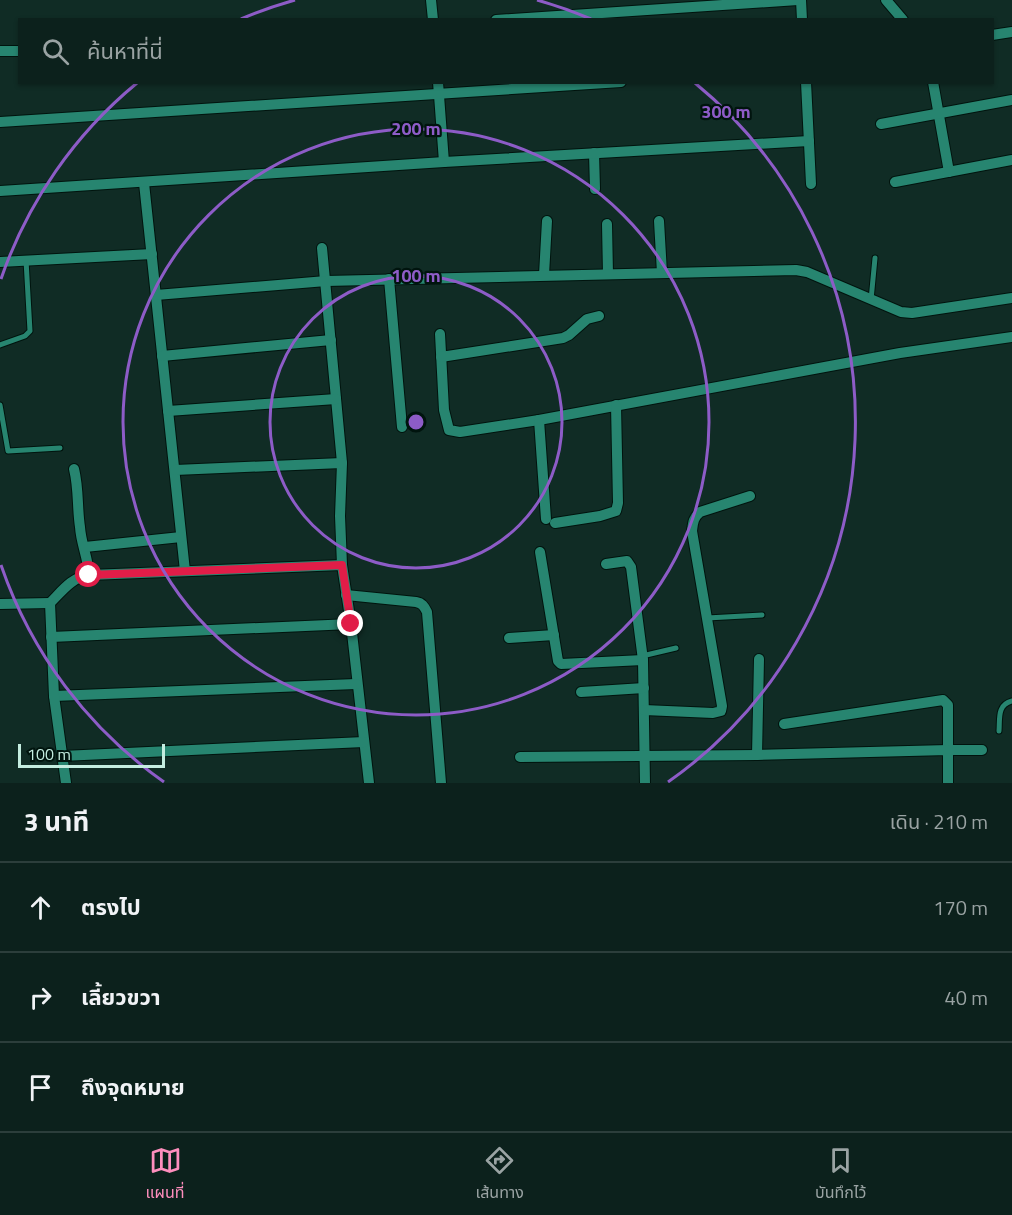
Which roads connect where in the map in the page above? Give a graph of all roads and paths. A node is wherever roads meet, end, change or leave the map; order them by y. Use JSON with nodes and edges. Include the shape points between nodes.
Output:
{"nodes":[{"id":1,"x":431,"y":0,"type":"edge"},
{"id":2,"x":800,"y":0,"type":"edge"},
{"id":3,"x":886,"y":0,"type":"edge"},
{"id":4,"x":433,"y":18,"type":"edge"},
{"id":5,"x":526,"y":18,"type":"edge"},
{"id":6,"x":802,"y":18,"type":"edge"},
{"id":7,"x":901,"y":18,"type":"edge"},
{"id":8,"x":1012,"y":32,"type":"edge"},
{"id":9,"x":994,"y":36,"type":"edge"},
{"id":10,"x":0,"y":51,"type":"edge"},
{"id":11,"x":18,"y":51,"type":"edge"},
{"id":12,"x":560,"y":84,"type":"edge"},
{"id":13,"x":806,"y":84,"type":"edge"},
{"id":14,"x":933,"y":84,"type":"edge"},
{"id":15,"x":438,"y":88,"type":"edge"},
{"id":16,"x":1012,"y":100,"type":"edge"},
{"id":17,"x":939,"y":112,"type":"junction"},
{"id":18,"x":0,"y":122,"type":"edge"},
{"id":19,"x":881,"y":124,"type":"dead end"},
{"id":20,"x":809,"y":141,"type":"junction"},
{"id":21,"x":594,"y":153,"type":"junction"},
{"id":22,"x":1012,"y":160,"type":"edge"},
{"id":23,"x":444,"y":162,"type":"junction"},
{"id":24,"x":949,"y":172,"type":"junction"},
{"id":25,"x":895,"y":182,"type":"dead end"},
{"id":26,"x":144,"y":183,"type":"junction"},
{"id":27,"x":811,"y":184,"type":"dead end"},
{"id":28,"x":595,"y":189,"type":"dead end"},
{"id":29,"x":0,"y":191,"type":"edge"},
{"id":30,"x":547,"y":221,"type":"dead end"},
{"id":31,"x":659,"y":221,"type":"dead end"},
{"id":32,"x":607,"y":224,"type":"dead end"},
{"id":33,"x":322,"y":248,"type":"dead end"},
{"id":34,"x":152,"y":254,"type":"junction"},
{"id":35,"x":875,"y":258,"type":"dead end"},
{"id":36,"x":26,"y":260,"type":"junction"},
{"id":37,"x":0,"y":262,"type":"edge"},
{"id":38,"x":662,"y":273,"type":"junction"},
{"id":39,"x":608,"y":274,"type":"junction"},
{"id":40,"x":544,"y":275,"type":"junction"},
{"id":41,"x":389,"y":279,"type":"junction"},
{"id":42,"x":326,"y":281,"type":"junction"},
{"id":43,"x":156,"y":295,"type":"junction"},
{"id":44,"x":1012,"y":297,"type":"edge"},
{"id":45,"x":871,"y":300,"type":"junction"},
{"id":46,"x":599,"y":316,"type":"dead end"},
{"id":47,"x":440,"y":334,"type":"dead end"},
{"id":48,"x":1012,"y":337,"type":"edge"},
{"id":49,"x":331,"y":340,"type":"junction"},
{"id":50,"x":0,"y":345,"type":"edge"},
{"id":51,"x":162,"y":356,"type":"junction"},
{"id":52,"x":441,"y":357,"type":"junction"},
{"id":53,"x":336,"y":399,"type":"junction"},
{"id":54,"x":0,"y":405,"type":"edge"},
{"id":55,"x":616,"y":405,"type":"junction"},
{"id":56,"x":168,"y":411,"type":"junction"},
{"id":57,"x":539,"y":420,"type":"junction"},
{"id":58,"x":402,"y":427,"type":"dead end"},
{"id":59,"x":60,"y":448,"type":"dead end"},
{"id":60,"x":342,"y":463,"type":"junction"},
{"id":61,"x":74,"y":469,"type":"dead end"},
{"id":62,"x":175,"y":470,"type":"junction"},
{"id":63,"x":750,"y":496,"type":"dead end"},
{"id":64,"x":181,"y":537,"type":"junction"},
{"id":65,"x":85,"y":547,"type":"junction"},
{"id":66,"x":540,"y":552,"type":"dead end"},
{"id":67,"x":606,"y":564,"type":"dead end"},
{"id":68,"x":342,"y":565,"type":"junction"},
{"id":69,"x":185,"y":571,"type":"junction"},
{"id":70,"x":89,"y":575,"type":"junction"},
{"id":71,"x":346,"y":595,"type":"junction"},
{"id":72,"x":50,"y":603,"type":"junction"},
{"id":73,"x":0,"y":604,"type":"edge"},
{"id":74,"x":762,"y":615,"type":"dead end"},
{"id":75,"x":707,"y":618,"type":"junction"},
{"id":76,"x":351,"y":624,"type":"junction"},
{"id":77,"x":554,"y":635,"type":"junction"},
{"id":78,"x":51,"y":637,"type":"junction"},
{"id":79,"x":509,"y":638,"type":"dead end"},
{"id":80,"x":676,"y":648,"type":"dead end"},
{"id":81,"x":642,"y":658,"type":"junction"},
{"id":82,"x":759,"y":659,"type":"dead end"},
{"id":83,"x":356,"y":684,"type":"junction"},
{"id":84,"x":644,"y":688,"type":"junction"},
{"id":85,"x":581,"y":692,"type":"dead end"},
{"id":86,"x":54,"y":696,"type":"junction"},
{"id":87,"x":1012,"y":701,"type":"edge"},
{"id":88,"x":644,"y":710,"type":"junction"},
{"id":89,"x":784,"y":724,"type":"dead end"},
{"id":90,"x":999,"y":731,"type":"dead end"},
{"id":91,"x":363,"y":742,"type":"junction"},
{"id":92,"x":948,"y":750,"type":"junction"},
{"id":93,"x":982,"y":750,"type":"dead end"},
{"id":94,"x":757,"y":755,"type":"junction"},
{"id":95,"x":62,"y":756,"type":"junction"},
{"id":96,"x":520,"y":757,"type":"dead end"},
{"id":97,"x":646,"y":757,"type":"junction"},
{"id":98,"x":66,"y":783,"type":"edge"},
{"id":99,"x":369,"y":783,"type":"edge"},
{"id":100,"x":441,"y":783,"type":"edge"},
{"id":101,"x":645,"y":783,"type":"edge"},
{"id":102,"x":948,"y":783,"type":"edge"}],
"edges":[{"from":1,"to":4,"type":"street"},
{"from":2,"to":5,"type":"street"},
{"from":2,"to":6,"type":"street"},
{"from":3,"to":7,"type":"street"},
{"from":8,"to":9,"type":"street"},
{"from":10,"to":11,"type":"street"},
{"from":12,"to":15,"type":"street"},
{"from":13,"to":20,"type":"street"},
{"from":14,"to":17,"type":"street"},
{"from":15,"to":18,"type":"street"},
{"from":15,"to":23,"type":"street"},
{"from":16,"to":17,"type":"street"},
{"from":17,"to":19,"type":"street"},
{"from":17,"to":24,"type":"street"},
{"from":20,"to":21,"type":"street"},
{"from":20,"to":27,"type":"street"},
{"from":21,"to":23,"type":"street"},
{"from":21,"to":28,"type":"street"},
{"from":22,"to":24,"type":"street"},
{"from":23,"to":26,"type":"street"},
{"from":24,"to":25,"type":"street"},
{"from":26,"to":29,"type":"street"},
{"from":26,"to":34,"type":"street"},
{"from":30,"to":40,"type":"street"},
{"from":31,"to":38,"type":"street"},
{"from":32,"to":39,"type":"street"},
{"from":33,"to":42,"type":"street"},
{"from":34,"to":36,"type":"street"},
{"from":34,"to":43,"type":"street"},
{"from":35,"to":45,"type":"lane"},
{"from":36,"to":37,"type":"street"},
{"from":36,"to":50,"type":"lane","via":[[30,331]]},
{"from":38,"to":39,"type":"street"},
{"from":38,"to":45,"type":"street","via":[[796,270]]},
{"from":39,"to":40,"type":"street"},
{"from":40,"to":41,"type":"street"},
{"from":41,"to":42,"type":"street"},
{"from":41,"to":58,"type":"street"},
{"from":42,"to":43,"type":"street"},
{"from":42,"to":49,"type":"street"},
{"from":43,"to":51,"type":"street"},
{"from":44,"to":45,"type":"street","via":[[912,313]]},
{"from":46,"to":52,"type":"street","via":[[587,319],[563,338]]},
{"from":47,"to":52,"type":"street"},
{"from":48,"to":55,"type":"street","via":[[900,353]]},
{"from":49,"to":51,"type":"street"},
{"from":49,"to":53,"type":"street"},
{"from":51,"to":56,"type":"street"},
{"from":52,"to":57,"type":"street","via":[[449,430],[460,432]]},
{"from":53,"to":56,"type":"street"},
{"from":53,"to":60,"type":"street"},
{"from":54,"to":59,"type":"lane","via":[[8,451]]},
{"from":55,"to":57,"type":"street"},
{"from":55,"to":57,"type":"street","via":[[618,502],[616,511],[606,515],[550,521]]},
{"from":56,"to":62,"type":"street"},
{"from":60,"to":62,"type":"street"},
{"from":60,"to":68,"type":"street"},
{"from":61,"to":65,"type":"street","via":[[79,526]]},
{"from":62,"to":64,"type":"street"},
{"from":63,"to":75,"type":"street","via":[[700,512],[693,522]]},
{"from":64,"to":65,"type":"street"},
{"from":64,"to":69,"type":"street"},
{"from":65,"to":70,"type":"street"},
{"from":66,"to":77,"type":"street"},
{"from":67,"to":81,"type":"street","via":[[627,561],[631,567]]},
{"from":68,"to":69,"type":"street"},
{"from":68,"to":71,"type":"street"},
{"from":69,"to":70,"type":"street"},
{"from":70,"to":72,"type":"street","via":[[73,581]]},
{"from":71,"to":76,"type":"street"},
{"from":71,"to":100,"type":"street","via":[[421,603],[427,612]]},
{"from":72,"to":73,"type":"street"},
{"from":72,"to":78,"type":"street"},
{"from":74,"to":75,"type":"lane"},
{"from":75,"to":88,"type":"street","via":[[721,711]]},
{"from":76,"to":78,"type":"street"},
{"from":76,"to":83,"type":"street"},
{"from":77,"to":79,"type":"street"},
{"from":77,"to":81,"type":"street","via":[[561,664]]},
{"from":78,"to":86,"type":"street"},
{"from":80,"to":81,"type":"lane"},
{"from":81,"to":84,"type":"street"},
{"from":82,"to":94,"type":"street"},
{"from":83,"to":86,"type":"street"},
{"from":83,"to":91,"type":"street"},
{"from":84,"to":85,"type":"street"},
{"from":84,"to":88,"type":"street"},
{"from":86,"to":95,"type":"street"},
{"from":87,"to":90,"type":"lane","via":[[1000,708]]},
{"from":88,"to":97,"type":"street"},
{"from":89,"to":92,"type":"street","via":[[943,700],[948,705]]},
{"from":91,"to":95,"type":"street"},
{"from":91,"to":99,"type":"street"},
{"from":92,"to":93,"type":"street"},
{"from":92,"to":94,"type":"street"},
{"from":92,"to":102,"type":"street"},
{"from":94,"to":97,"type":"street"},
{"from":95,"to":98,"type":"street"},
{"from":96,"to":97,"type":"street"},
{"from":97,"to":101,"type":"street"}]}
